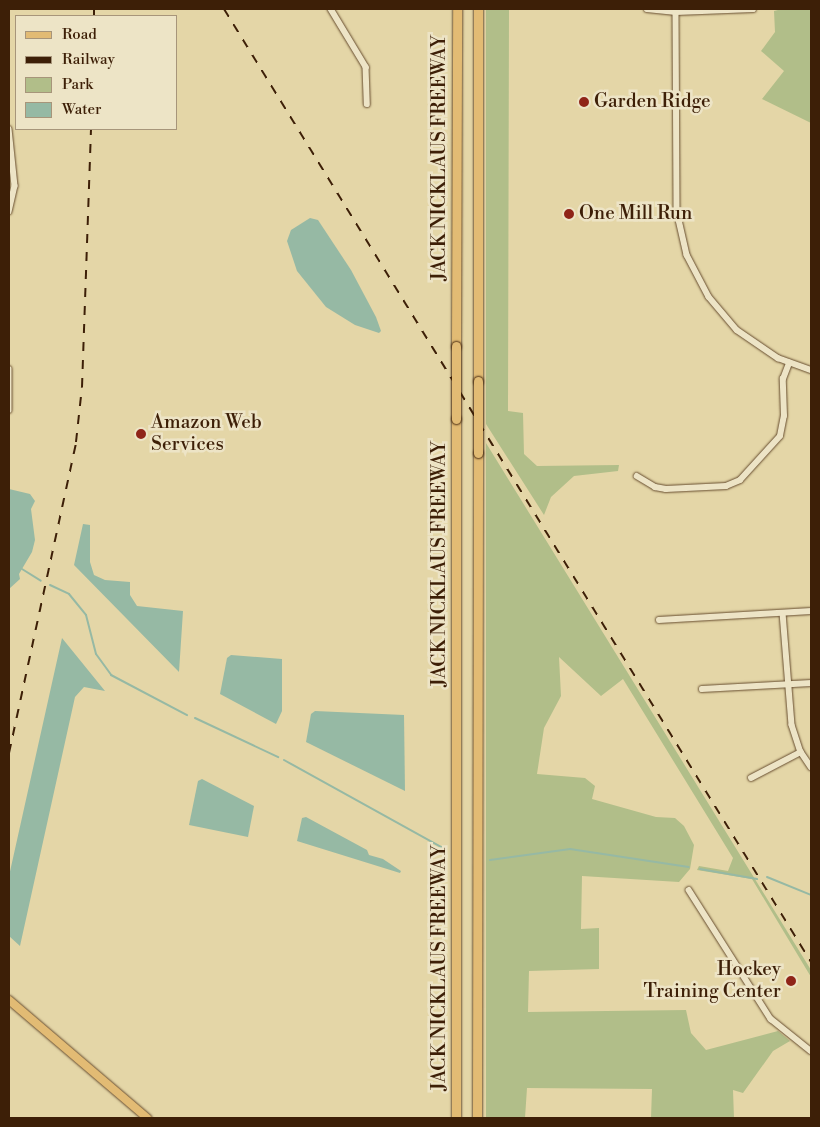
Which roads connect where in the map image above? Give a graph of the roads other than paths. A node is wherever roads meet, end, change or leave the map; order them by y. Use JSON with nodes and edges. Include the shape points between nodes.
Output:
{"nodes":[{"id":1,"x":331,"y":9,"type":"edge"},
{"id":2,"x":457,"y":9,"type":"edge"},
{"id":3,"x":478,"y":9,"type":"edge"},
{"id":4,"x":647,"y":9,"type":"edge"},
{"id":5,"x":752,"y":9,"type":"edge"},
{"id":6,"x":676,"y":12,"type":"junction"},
{"id":7,"x":366,"y":104,"type":"dead end"},
{"id":8,"x":9,"y":129,"type":"edge"},
{"id":9,"x":9,"y":211,"type":"edge"},
{"id":10,"x":789,"y":363,"type":"junction"},
{"id":11,"x":9,"y":369,"type":"edge"},
{"id":12,"x":811,"y":370,"type":"edge"},
{"id":13,"x":9,"y":410,"type":"edge"},
{"id":14,"x":637,"y":476,"type":"dead end"},
{"id":15,"x":811,"y":611,"type":"edge"},
{"id":16,"x":783,"y":613,"type":"junction"},
{"id":17,"x":659,"y":620,"type":"dead end"},
{"id":18,"x":811,"y":683,"type":"edge"},
{"id":19,"x":787,"y":684,"type":"junction"},
{"id":20,"x":702,"y":689,"type":"dead end"},
{"id":21,"x":801,"y":752,"type":"junction"},
{"id":22,"x":811,"y":766,"type":"edge"},
{"id":23,"x":751,"y":778,"type":"dead end"},
{"id":24,"x":689,"y":890,"type":"dead end"},
{"id":25,"x":9,"y":1000,"type":"edge"},
{"id":26,"x":811,"y":1051,"type":"edge"},
{"id":27,"x":147,"y":1118,"type":"edge"},
{"id":28,"x":456,"y":1118,"type":"edge"},
{"id":29,"x":477,"y":1118,"type":"edge"}],
"edges":[{"from":1,"to":7,"type":"street","via":[[366,67]]},
{"from":2,"to":28,"type":"highway","name":"JACK NICKLAUS FREEWAY","bridge":true},
{"from":3,"to":29,"type":"highway","name":"JACK NICKLAUS FREEWAY","bridge":true},
{"from":4,"to":6,"type":"street"},
{"from":5,"to":6,"type":"street"},
{"from":6,"to":10,"type":"street","via":[[677,211],[687,255],[716,308],[750,340]]},
{"from":8,"to":9,"type":"street","via":[[15,186]]},
{"from":10,"to":12,"type":"street"},
{"from":10,"to":14,"type":"street","via":[[783,379],[784,416],[780,436],[740,480],[726,486],[666,489],[655,487]]},
{"from":11,"to":13,"type":"street"},
{"from":15,"to":16,"type":"street"},
{"from":16,"to":17,"type":"street"},
{"from":16,"to":19,"type":"street"},
{"from":18,"to":19,"type":"street"},
{"from":19,"to":20,"type":"street"},
{"from":19,"to":21,"type":"street","via":[[792,725]]},
{"from":21,"to":22,"type":"street"},
{"from":21,"to":23,"type":"street"},
{"from":24,"to":26,"type":"street","via":[[752,994],[771,1019]]},
{"from":25,"to":27,"type":"main road"}]}
